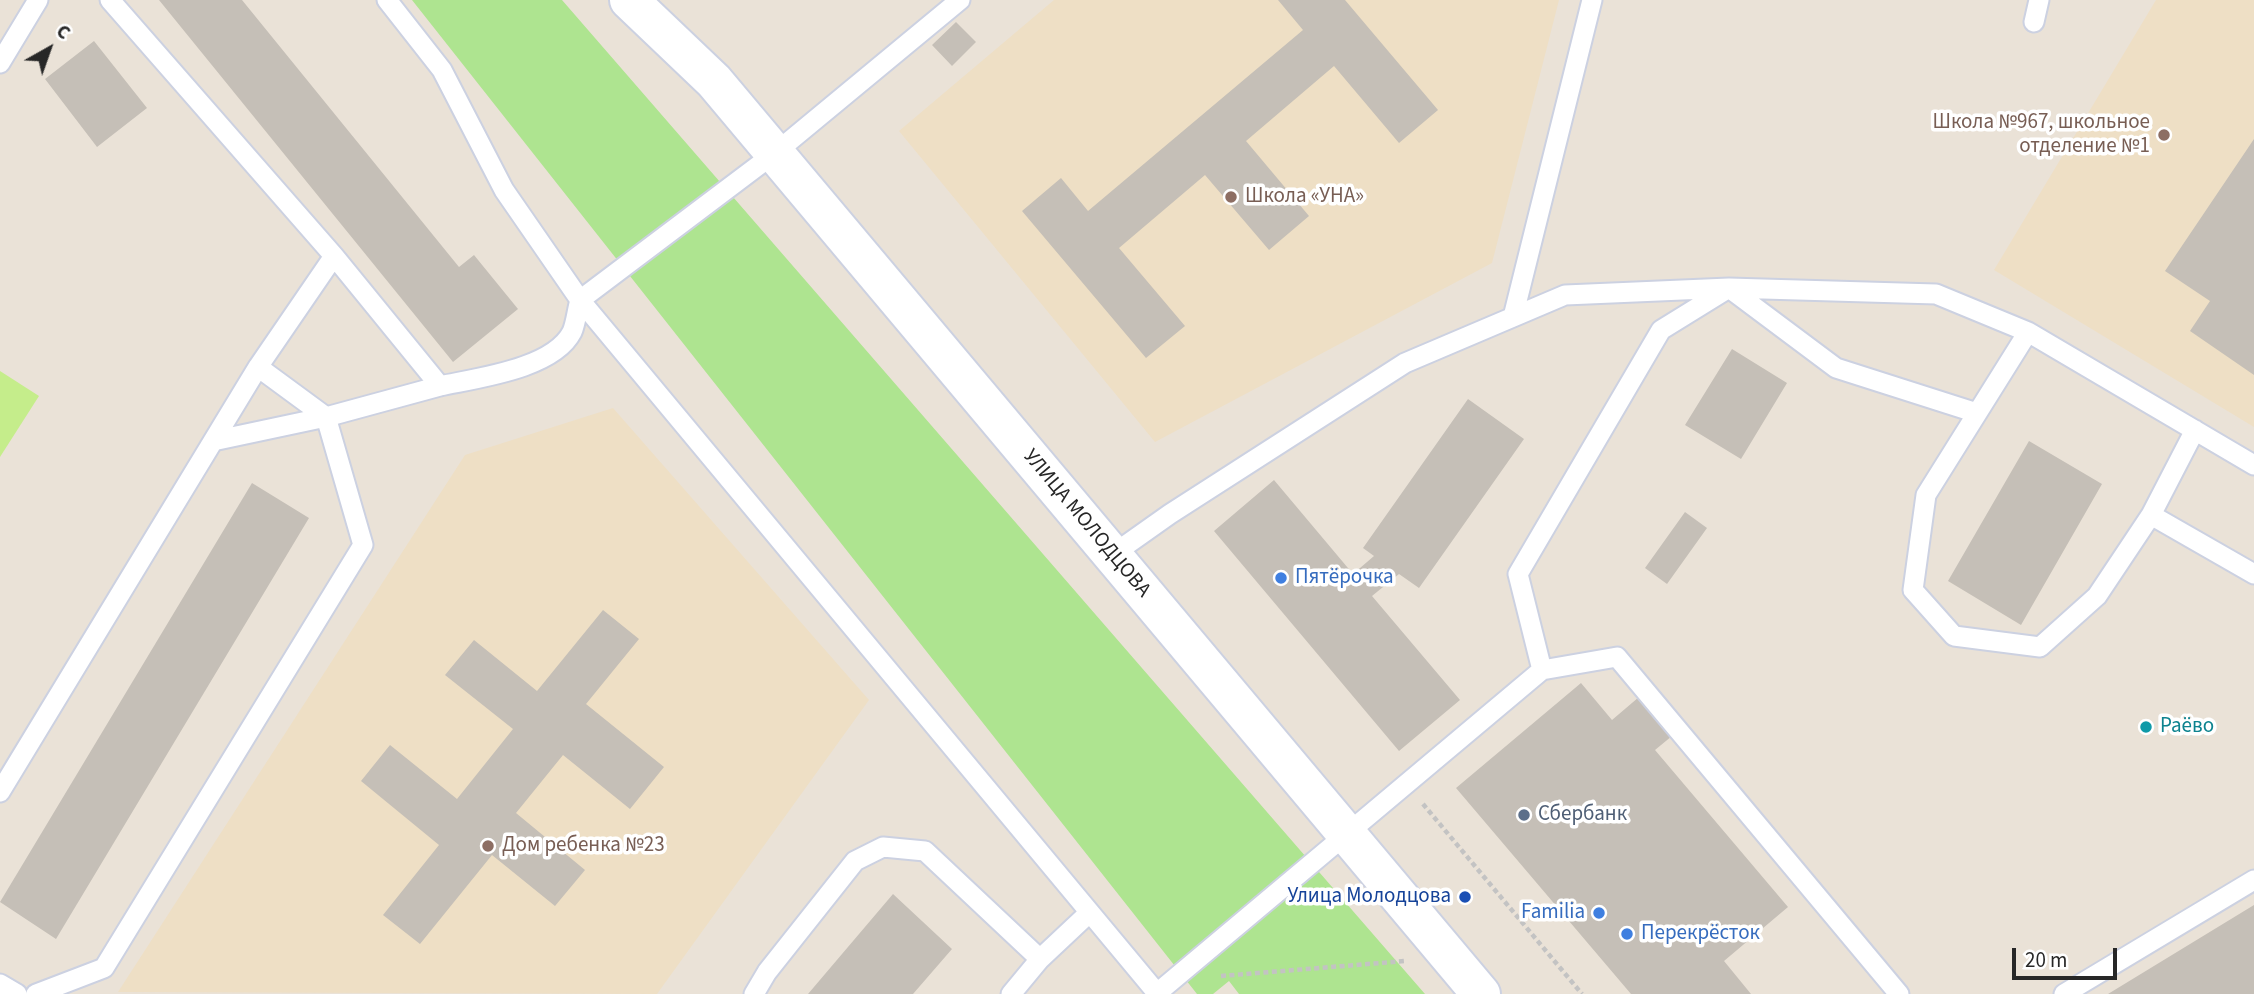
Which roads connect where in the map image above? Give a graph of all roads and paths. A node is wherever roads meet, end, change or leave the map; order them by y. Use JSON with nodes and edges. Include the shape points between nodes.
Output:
{"nodes":[{"id":1,"x":38,"y":0,"type":"edge"},
{"id":2,"x":110,"y":0,"type":"edge"},
{"id":3,"x":387,"y":0,"type":"edge"},
{"id":4,"x":629,"y":0,"type":"edge"},
{"id":5,"x":647,"y":0,"type":"edge"},
{"id":6,"x":960,"y":0,"type":"edge"},
{"id":7,"x":1592,"y":0,"type":"edge"},
{"id":8,"x":2039,"y":0,"type":"edge"},
{"id":9,"x":2034,"y":22,"type":"dead end"},
{"id":10,"x":689,"y":55,"type":"junction"},
{"id":11,"x":0,"y":64,"type":"edge"},
{"id":12,"x":775,"y":153,"type":"junction"},
{"id":13,"x":334,"y":256,"type":"junction"},
{"id":14,"x":1728,"y":288,"type":"junction"},
{"id":15,"x":580,"y":300,"type":"junction"},
{"id":16,"x":1513,"y":317,"type":"junction"},
{"id":17,"x":2028,"y":332,"type":"junction"},
{"id":18,"x":258,"y":367,"type":"junction"},
{"id":19,"x":440,"y":386,"type":"junction"},
{"id":20,"x":1977,"y":413,"type":"junction"},
{"id":21,"x":326,"y":416,"type":"junction"},
{"id":22,"x":2195,"y":430,"type":"junction"},
{"id":23,"x":213,"y":441,"type":"junction"},
{"id":24,"x":2254,"y":466,"type":"edge"},
{"id":25,"x":2151,"y":515,"type":"junction"},
{"id":26,"x":1112,"y":555,"type":"junction"},
{"id":27,"x":2254,"y":574,"type":"edge"},
{"id":28,"x":1542,"y":670,"type":"junction"},
{"id":29,"x":1408,"y":786,"type":"junction"},
{"id":30,"x":0,"y":792,"type":"edge"},
{"id":31,"x":1348,"y":836,"type":"junction"},
{"id":32,"x":2254,"y":880,"type":"edge"},
{"id":33,"x":1089,"y":913,"type":"junction"},
{"id":34,"x":1040,"y":959,"type":"junction"},
{"id":35,"x":1410,"y":960,"type":"dead end"},
{"id":36,"x":1211,"y":977,"type":"dead end"},
{"id":37,"x":0,"y":984,"type":"edge"},
{"id":38,"x":1165,"y":991,"type":"edge"},
{"id":39,"x":17,"y":994,"type":"edge"},
{"id":40,"x":36,"y":994,"type":"edge"},
{"id":41,"x":754,"y":994,"type":"edge"},
{"id":42,"x":1011,"y":994,"type":"edge"},
{"id":43,"x":1481,"y":994,"type":"edge"},
{"id":44,"x":1582,"y":994,"type":"edge"},
{"id":45,"x":1899,"y":994,"type":"edge"},
{"id":46,"x":2064,"y":994,"type":"edge"}],
"edges":[{"from":1,"to":11,"type":"lane"},
{"from":2,"to":13,"type":"lane"},
{"from":3,"to":15,"type":"lane","via":[[442,70],[504,191]]},
{"from":4,"to":10,"type":"street","name":"УЛИЦА МОЛОДЦОВА"},
{"from":5,"to":10,"type":"street","name":"УЛИЦА МОЛОДЦОВА"},
{"from":6,"to":12,"type":"lane"},
{"from":7,"to":16,"type":"lane"},
{"from":8,"to":9,"type":"lane"},
{"from":10,"to":12,"type":"street","name":"УЛИЦА МОЛОДЦОВА"},
{"from":12,"to":15,"type":"lane"},
{"from":12,"to":26,"type":"street","name":"УЛИЦА МОЛОДЦОВА"},
{"from":13,"to":18,"type":"lane"},
{"from":13,"to":19,"type":"lane"},
{"from":14,"to":16,"type":"lane","via":[[1565,295]]},
{"from":14,"to":17,"type":"lane","via":[[1936,294]]},
{"from":14,"to":20,"type":"lane","via":[[1836,368]]},
{"from":14,"to":28,"type":"lane","via":[[1661,330],[1518,574]]},
{"from":15,"to":19,"type":"lane","via":[[572,333],[547,358]]},
{"from":15,"to":33,"type":"lane"},
{"from":16,"to":26,"type":"lane","via":[[1405,363]]},
{"from":17,"to":20,"type":"lane"},
{"from":17,"to":22,"type":"lane"},
{"from":18,"to":21,"type":"lane"},
{"from":18,"to":23,"type":"lane"},
{"from":19,"to":21,"type":"lane"},
{"from":20,"to":25,"type":"lane","via":[[1926,495],[1913,590],[1954,636],[2040,648],[2097,596]]},
{"from":21,"to":23,"type":"lane"},
{"from":21,"to":40,"type":"lane","via":[[363,545],[104,968]]},
{"from":22,"to":24,"type":"lane"},
{"from":22,"to":25,"type":"lane"},
{"from":23,"to":30,"type":"lane"},
{"from":25,"to":27,"type":"lane"},
{"from":26,"to":31,"type":"street","name":"УЛИЦА МОЛОДЦОВА"},
{"from":28,"to":29,"type":"lane"},
{"from":28,"to":45,"type":"lane","via":[[1617,657]]},
{"from":29,"to":31,"type":"lane"},
{"from":29,"to":44,"type":"path"},
{"from":31,"to":38,"type":"lane"},
{"from":31,"to":43,"type":"street","name":"УЛИЦА МОЛОДЦОВА"},
{"from":32,"to":46,"type":"lane"},
{"from":33,"to":34,"type":"lane"},
{"from":33,"to":38,"type":"lane"},
{"from":34,"to":41,"type":"lane","via":[[925,851],[883,847],[855,862]]},
{"from":34,"to":42,"type":"lane"},
{"from":35,"to":36,"type":"path"},
{"from":37,"to":39,"type":"lane"}]}
